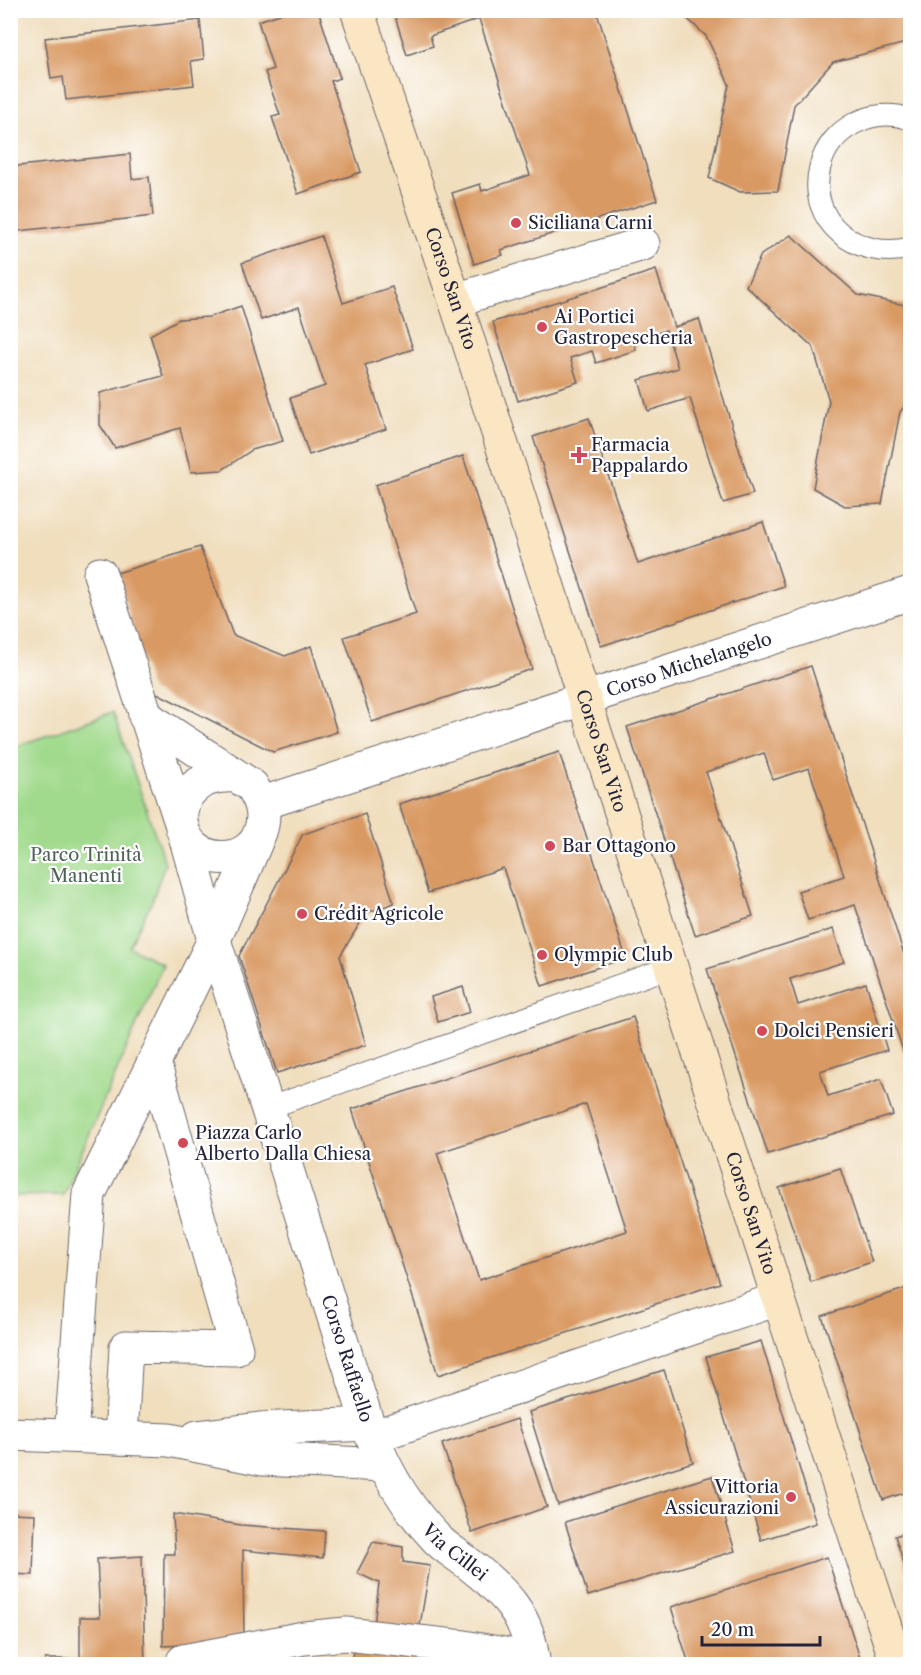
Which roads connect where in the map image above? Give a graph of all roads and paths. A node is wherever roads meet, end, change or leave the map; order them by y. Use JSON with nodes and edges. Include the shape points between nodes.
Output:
{"nodes":[{"id":1,"x":357,"y":10,"type":"edge"},
{"id":2,"x":910,"y":118,"type":"edge"},
{"id":3,"x":643,"y":244,"type":"dead end"},
{"id":4,"x":910,"y":248,"type":"edge"},
{"id":5,"x":455,"y":300,"type":"junction"},
{"id":6,"x":100,"y":574,"type":"dead end"},
{"id":7,"x":910,"y":593,"type":"edge"},
{"id":8,"x":583,"y":697,"type":"junction"},
{"id":9,"x":145,"y":716,"type":"junction"},
{"id":10,"x":235,"y":776,"type":"junction"},
{"id":11,"x":263,"y":803,"type":"junction"},
{"id":12,"x":183,"y":829,"type":"junction"},
{"id":13,"x":256,"y":842,"type":"junction"},
{"id":14,"x":214,"y":940,"type":"junction"},
{"id":15,"x":671,"y":967,"type":"junction"},
{"id":16,"x":154,"y":1062,"type":"junction"},
{"id":17,"x":268,"y":1108,"type":"junction"},
{"id":18,"x":778,"y":1299,"type":"junction"},
{"id":19,"x":77,"y":1345,"type":"junction"},
{"id":20,"x":126,"y":1347,"type":"junction"},
{"id":21,"x":10,"y":1434,"type":"edge"},
{"id":22,"x":71,"y":1436,"type":"junction"},
{"id":23,"x":121,"y":1438,"type":"junction"},
{"id":24,"x":169,"y":1440,"type":"junction"},
{"id":25,"x":375,"y":1442,"type":"junction"},
{"id":26,"x":183,"y":1661,"type":"dead end"},
{"id":27,"x":533,"y":1662,"type":"edge"},
{"id":28,"x":897,"y":1665,"type":"edge"}],
"edges":[{"from":1,"to":5,"type":"main road","name":"Corso San Vito"},
{"from":2,"to":4,"type":"lane","via":[[872,115],[848,126],[830,144],[820,168],[819,193],[827,218],[844,237],[866,250],[892,253]]},
{"from":3,"to":5,"type":"street"},
{"from":5,"to":8,"type":"main road","name":"Corso San Vito"},
{"from":6,"to":9,"type":"street"},
{"from":7,"to":8,"type":"street","name":"Corso Michelangelo"},
{"from":8,"to":11,"type":"street","name":"Corso Michelangelo"},
{"from":8,"to":15,"type":"main road","name":"Corso San Vito"},
{"from":9,"to":10,"type":"street"},
{"from":9,"to":12,"type":"street","name":"Corso Raffaello"},
{"from":10,"to":11,"type":"street","via":[[252,786]]},
{"from":10,"to":12,"type":"street","via":[[215,775],[196,783],[184,799]]},
{"from":11,"to":13,"type":"street","via":[[264,824]]},
{"from":12,"to":13,"type":"street","via":[[201,853],[220,859],[240,855]]},
{"from":12,"to":14,"type":"street","name":"Corso Raffaello"},
{"from":13,"to":14,"type":"street"},
{"from":14,"to":16,"type":"street"},
{"from":14,"to":17,"type":"street","name":"Corso Raffaello"},
{"from":15,"to":17,"type":"lane"},
{"from":15,"to":18,"type":"main road","name":"Corso San Vito"},
{"from":16,"to":19,"type":"street","via":[[89,1194]]},
{"from":16,"to":20,"type":"street","via":[[236,1349]]},
{"from":17,"to":25,"type":"street","name":"Corso Raffaello"},
{"from":18,"to":25,"type":"street","name":"Corso Raffaello"},
{"from":18,"to":28,"type":"main road","name":"Corso San Vito"},
{"from":19,"to":20,"type":"street"},
{"from":19,"to":22,"type":"street"},
{"from":20,"to":23,"type":"street"},
{"from":21,"to":22,"type":"street"},
{"from":22,"to":23,"type":"street"},
{"from":23,"to":24,"type":"street"},
{"from":24,"to":25,"type":"street","via":[[260,1429]]},
{"from":24,"to":25,"type":"street","via":[[263,1459]]},
{"from":25,"to":27,"type":"street","name":"Via Cillei","via":[[389,1476],[437,1539],[495,1584],[518,1611],[532,1642]]},
{"from":26,"to":27,"type":"street","via":[[346,1634],[464,1647]]}]}
